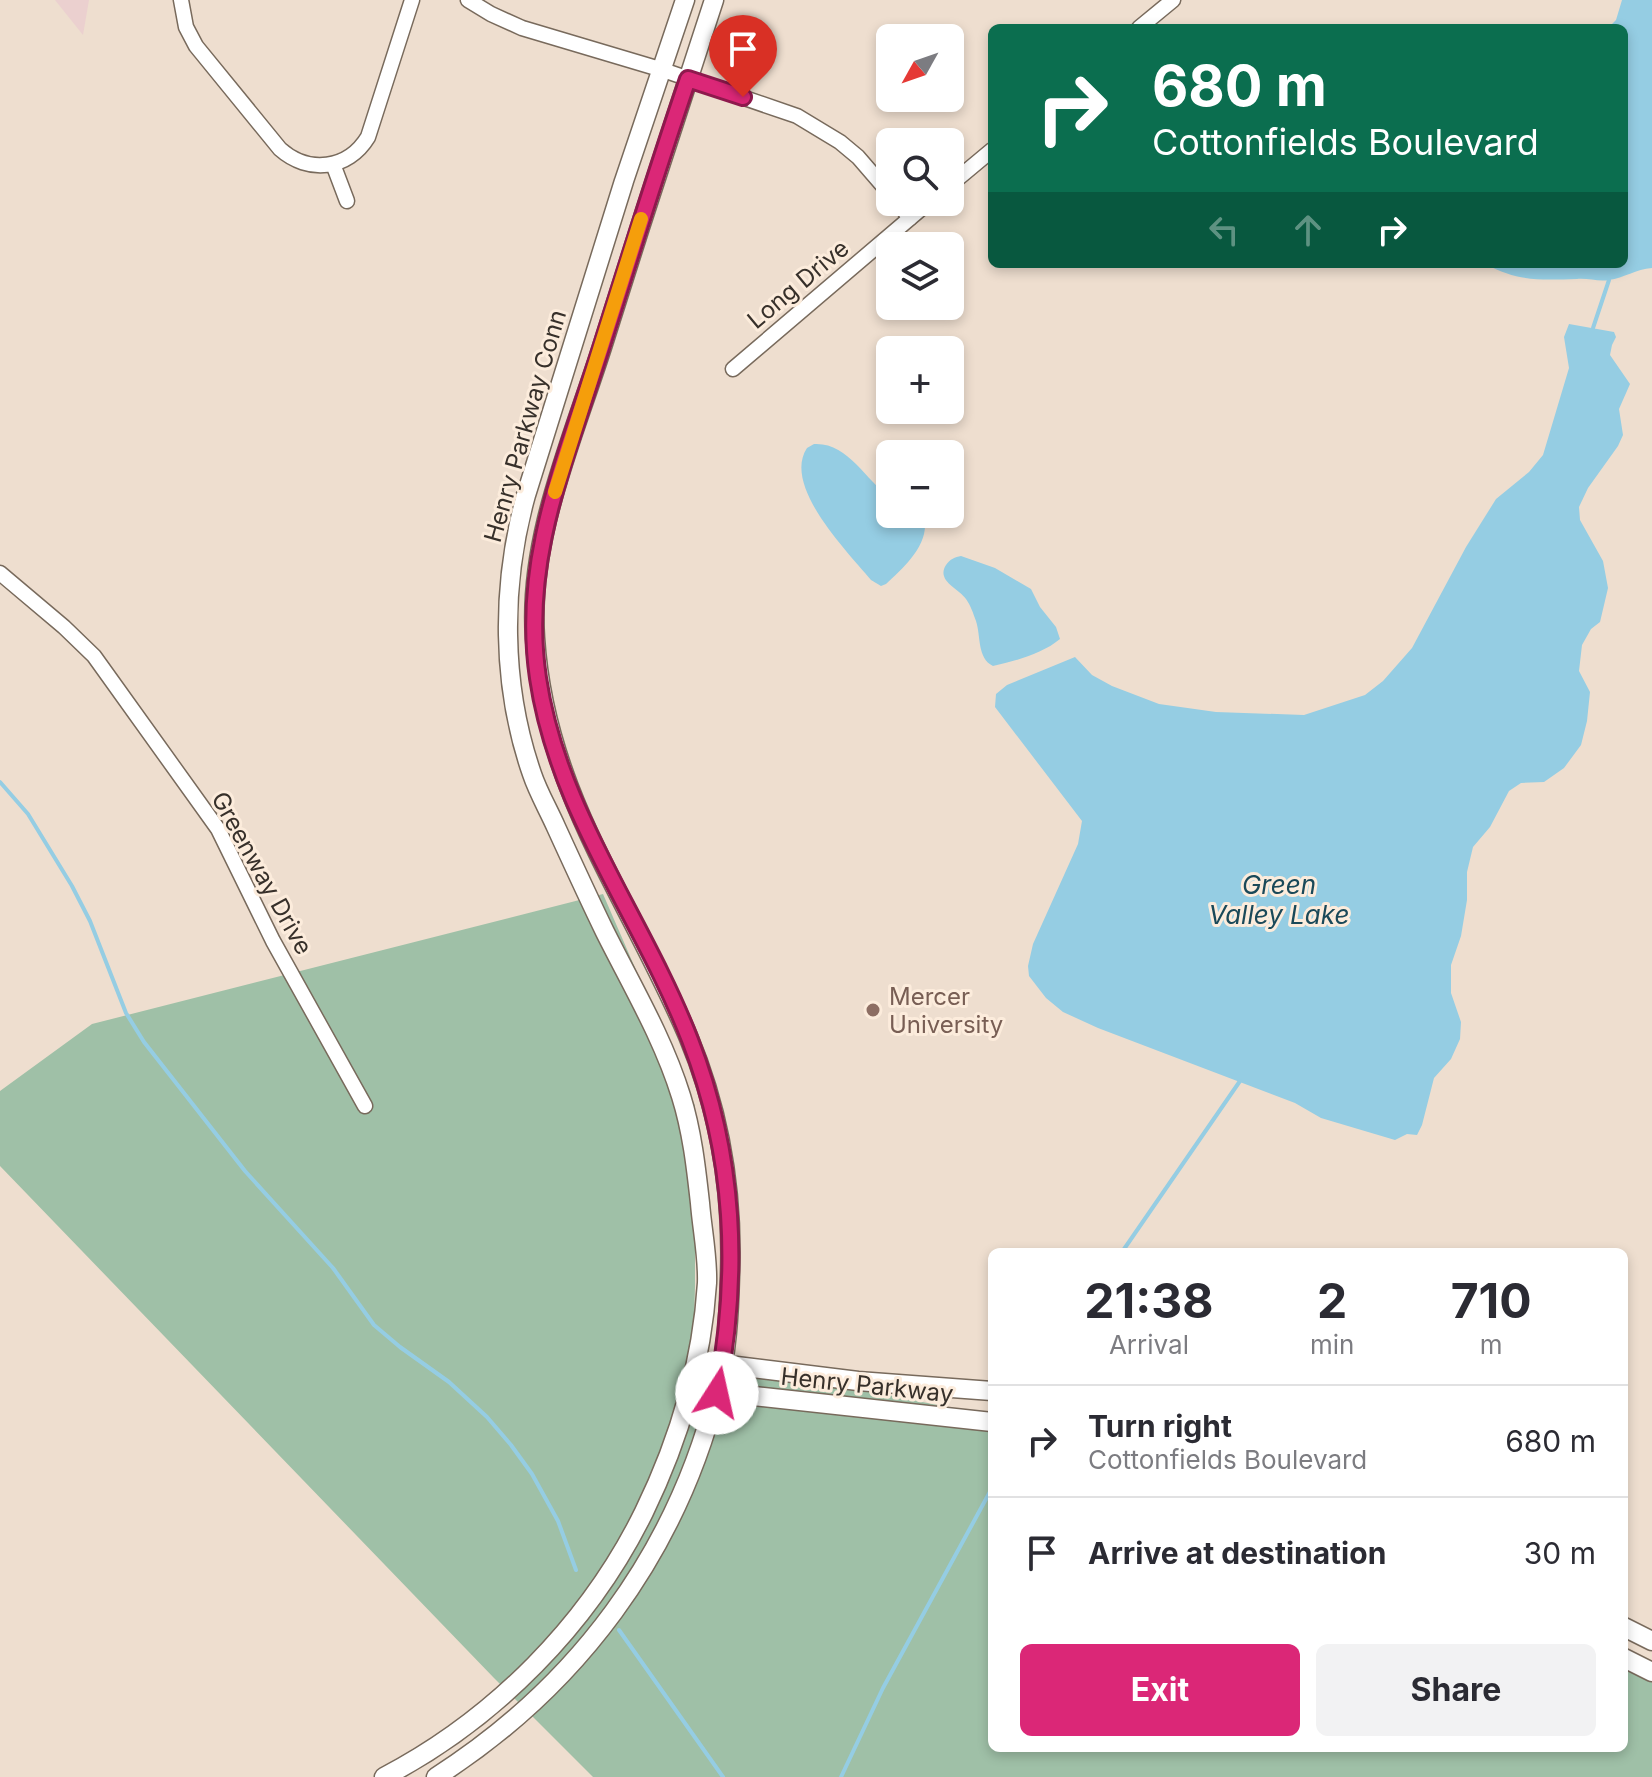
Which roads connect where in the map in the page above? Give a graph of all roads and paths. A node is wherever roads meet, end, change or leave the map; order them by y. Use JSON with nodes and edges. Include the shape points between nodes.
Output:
{"nodes":[{"id":1,"x":181,"y":0,"type":"edge"},
{"id":2,"x":412,"y":0,"type":"edge"},
{"id":3,"x":468,"y":0,"type":"edge"},
{"id":4,"x":685,"y":0,"type":"edge"},
{"id":5,"x":714,"y":0,"type":"edge"},
{"id":6,"x":1173,"y":0,"type":"edge"},
{"id":7,"x":1144,"y":24,"type":"edge"},
{"id":8,"x":663,"y":70,"type":"junction"},
{"id":9,"x":688,"y":79,"type":"junction"},
{"id":10,"x":988,"y":153,"type":"edge"},
{"id":11,"x":333,"y":164,"type":"junction"},
{"id":12,"x":964,"y":173,"type":"edge"},
{"id":13,"x":876,"y":178,"type":"edge"},
{"id":14,"x":347,"y":201,"type":"dead end"},
{"id":15,"x":912,"y":216,"type":"edge"},
{"id":16,"x":910,"y":218,"type":"joint"},
{"id":17,"x":733,"y":369,"type":"dead end"},
{"id":18,"x":0,"y":573,"type":"edge"},
{"id":19,"x":365,"y":1106,"type":"dead end"},
{"id":20,"x":697,"y":1361,"type":"junction"},
{"id":21,"x":722,"y":1365,"type":"junction"},
{"id":22,"x":690,"y":1387,"type":"junction"},
{"id":23,"x":988,"y":1391,"type":"edge"},
{"id":24,"x":717,"y":1393,"type":"junction"},
{"id":25,"x":988,"y":1422,"type":"edge"},
{"id":26,"x":1628,"y":1629,"type":"edge"},
{"id":27,"x":1652,"y":1641,"type":"edge"},
{"id":28,"x":1628,"y":1660,"type":"edge"},
{"id":29,"x":1652,"y":1672,"type":"edge"},
{"id":30,"x":384,"y":1777,"type":"edge"},
{"id":31,"x":436,"y":1777,"type":"edge"}],
"edges":[{"from":1,"to":11,"type":"street","via":[[196,46],[280,149],[303,163]]},
{"from":2,"to":11,"type":"street","via":[[368,137],[352,155]]},
{"from":3,"to":8,"type":"street","via":[[522,28]]},
{"from":4,"to":8,"type":"street","name":"Henry Parkway Conn"},
{"from":5,"to":9,"type":"street","name":"Henry Parkway Conn"},
{"from":6,"to":7,"type":"street"},
{"from":8,"to":9,"type":"street"},
{"from":8,"to":20,"type":"street","name":"Henry Parkway Conn","via":[[526,495],[514,540],[508,618],[515,704],[533,776],[641,998],[682,1097],[695,1155],[707,1279]]},
{"from":9,"to":13,"type":"street","via":[[815,125]]},
{"from":9,"to":21,"type":"street","name":"Henry Parkway Conn","via":[[552,501],[536,575],[534,632],[546,720],[561,771],[689,1038],[709,1094],[728,1187],[731,1240]]},
{"from":10,"to":12,"type":"street"},
{"from":11,"to":14,"type":"street"},
{"from":15,"to":16,"type":"street","name":"Long Drive"},
{"from":16,"to":17,"type":"street","name":"Long Drive"},
{"from":18,"to":19,"type":"street","name":"Greenway Drive","via":[[101,665],[218,829]]},
{"from":20,"to":21,"type":"street","name":"Henry Parkway"},
{"from":20,"to":22,"type":"street","name":"Henry Parkway Conn"},
{"from":21,"to":23,"type":"street","name":"Henry Parkway"},
{"from":21,"to":24,"type":"street","name":"Henry Parkway Conn"},
{"from":22,"to":24,"type":"street","name":"Henry Parkway"},
{"from":22,"to":30,"type":"street","name":"Henry Parkway Conn","via":[[650,1499],[585,1606],[537,1663],[492,1705],[429,1752]]},
{"from":24,"to":25,"type":"street","name":"Henry Parkway"},
{"from":24,"to":31,"type":"street","name":"Henry Parkway Conn","via":[[665,1530],[613,1615],[537,1701]]},
{"from":26,"to":27,"type":"street"},
{"from":28,"to":29,"type":"street"}]}
